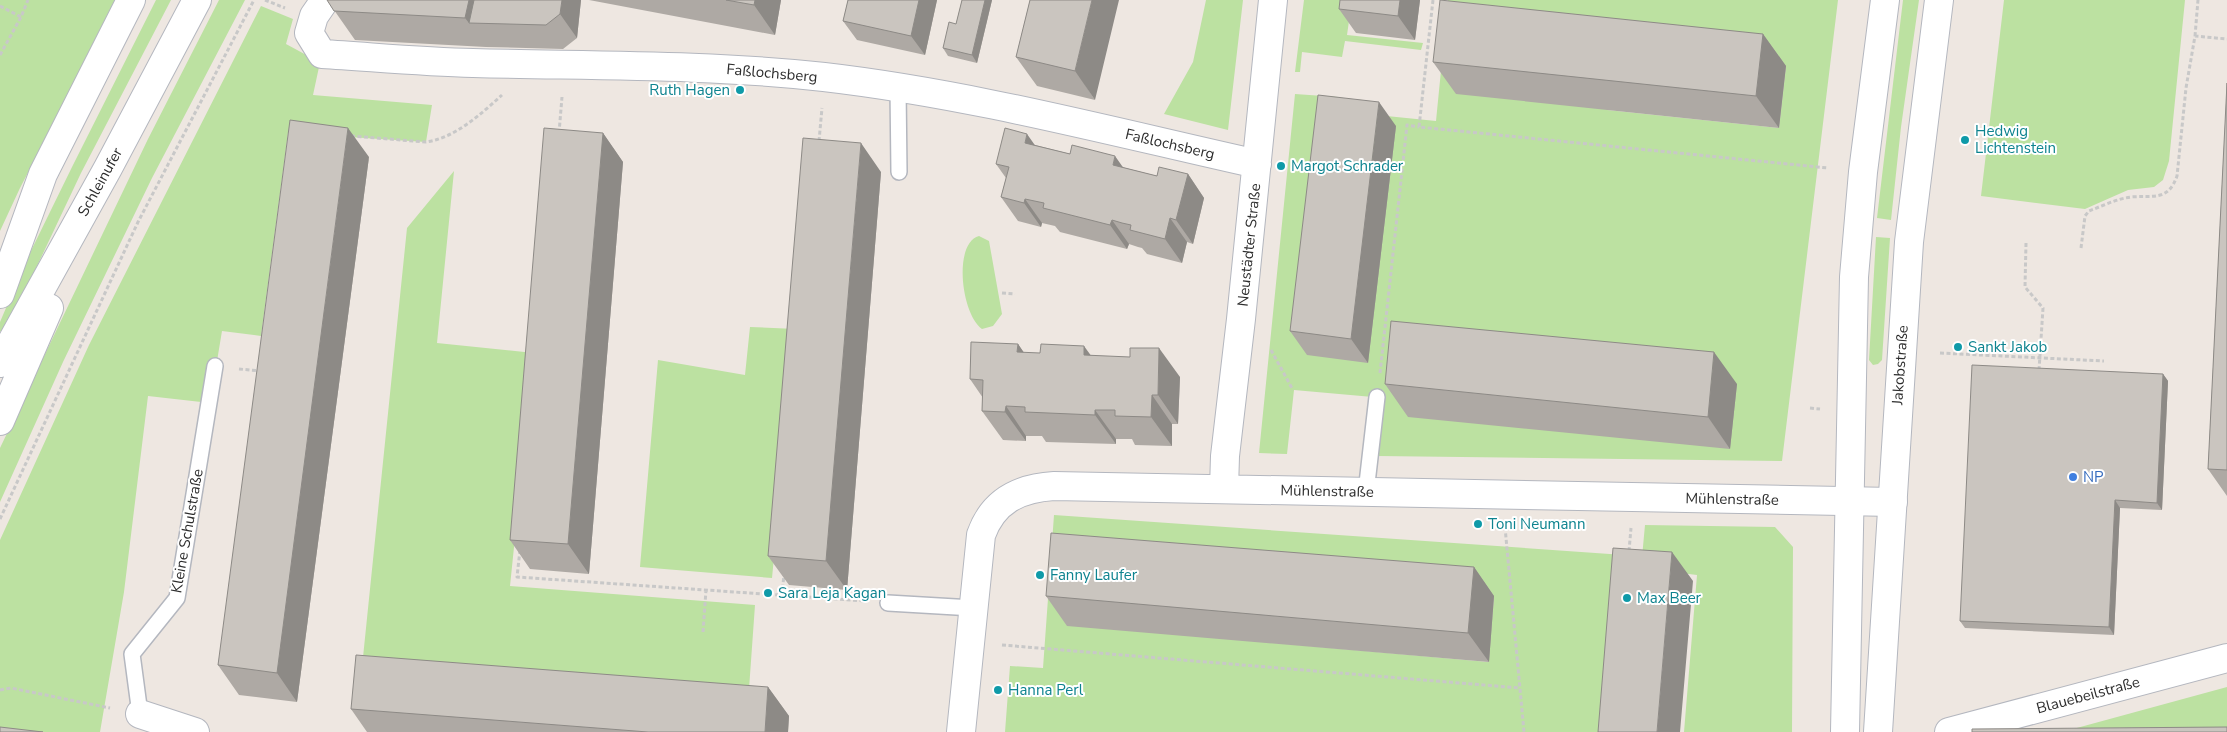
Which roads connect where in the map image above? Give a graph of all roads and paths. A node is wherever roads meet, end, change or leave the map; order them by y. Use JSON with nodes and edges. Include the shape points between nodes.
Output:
{"nodes":[{"id":1,"x":28,"y":0,"type":"edge"},
{"id":2,"x":131,"y":0,"type":"edge"},
{"id":3,"x":197,"y":0,"type":"edge"},
{"id":4,"x":254,"y":0,"type":"edge"},
{"id":5,"x":1274,"y":0,"type":"edge"},
{"id":6,"x":1433,"y":0,"type":"edge"},
{"id":7,"x":1885,"y":0,"type":"edge"},
{"id":8,"x":1939,"y":0,"type":"edge"},
{"id":9,"x":2198,"y":0,"type":"edge"},
{"id":10,"x":0,"y":6,"type":"edge"},
{"id":11,"x":319,"y":8,"type":"edge"},
{"id":12,"x":21,"y":17,"type":"junction"},
{"id":13,"x":2196,"y":36,"type":"junction"},
{"id":14,"x":2227,"y":38,"type":"edge"},
{"id":15,"x":0,"y":54,"type":"edge"},
{"id":16,"x":512,"y":63,"type":"junction"},
{"id":17,"x":565,"y":63,"type":"junction"},
{"id":18,"x":824,"y":77,"type":"junction"},
{"id":19,"x":898,"y":88,"type":"junction"},
{"id":20,"x":1419,"y":127,"type":"junction"},
{"id":21,"x":348,"y":136,"type":"edge"},
{"id":22,"x":558,"y":137,"type":"edge"},
{"id":23,"x":819,"y":144,"type":"edge"},
{"id":24,"x":1257,"y":164,"type":"junction"},
{"id":25,"x":108,"y":168,"type":"junction"},
{"id":26,"x":1828,"y":168,"type":"dead end"},
{"id":27,"x":899,"y":172,"type":"dead end"},
{"id":28,"x":43,"y":174,"type":"junction"},
{"id":29,"x":2026,"y":243,"type":"dead end"},
{"id":30,"x":2081,"y":248,"type":"dead end"},
{"id":31,"x":0,"y":262,"type":"edge"},
{"id":32,"x":1002,"y":293,"type":"dead end"},
{"id":33,"x":0,"y":294,"type":"edge"},
{"id":34,"x":1016,"y":294,"type":"dead end"},
{"id":35,"x":1940,"y":353,"type":"dead end"},
{"id":36,"x":2040,"y":358,"type":"junction"},
{"id":37,"x":2104,"y":361,"type":"dead end"},
{"id":38,"x":0,"y":363,"type":"edge"},
{"id":39,"x":215,"y":366,"type":"joint"},
{"id":40,"x":264,"y":372,"type":"edge"},
{"id":41,"x":2038,"y":376,"type":"edge"},
{"id":42,"x":1377,"y":398,"type":"joint"},
{"id":43,"x":0,"y":421,"type":"edge"},
{"id":44,"x":1224,"y":489,"type":"junction"},
{"id":45,"x":1366,"y":492,"type":"junction"},
{"id":46,"x":1849,"y":501,"type":"junction"},
{"id":47,"x":1892,"y":502,"type":"junction"},
{"id":48,"x":0,"y":519,"type":"edge"},
{"id":49,"x":1631,"y":522,"type":"dead end"},
{"id":50,"x":1505,"y":526,"type":"dead end"},
{"id":51,"x":520,"y":548,"type":"edge"},
{"id":52,"x":1628,"y":560,"type":"edge"},
{"id":53,"x":785,"y":566,"type":"edge"},
{"id":54,"x":706,"y":590,"type":"junction"},
{"id":55,"x":782,"y":596,"type":"junction"},
{"id":56,"x":888,"y":603,"type":"joint"},
{"id":57,"x":973,"y":608,"type":"junction"},
{"id":58,"x":703,"y":632,"type":"dead end"},
{"id":59,"x":969,"y":643,"type":"junction"},
{"id":60,"x":2227,"y":658,"type":"edge"},
{"id":61,"x":1520,"y":688,"type":"junction"},
{"id":62,"x":0,"y":690,"type":"edge"},
{"id":63,"x":140,"y":714,"type":"junction"},
{"id":64,"x":195,"y":732,"type":"edge"},
{"id":65,"x":961,"y":732,"type":"edge"},
{"id":66,"x":1524,"y":732,"type":"edge"},
{"id":67,"x":1845,"y":732,"type":"edge"},
{"id":68,"x":1878,"y":732,"type":"edge"},
{"id":69,"x":1949,"y":732,"type":"edge"}],
"edges":[{"from":1,"to":12,"type":"path"},
{"from":2,"to":28,"type":"street"},
{"from":3,"to":25,"type":"street","name":"Schleinufer"},
{"from":4,"to":48,"type":"path","via":[[138,222]]},
{"from":5,"to":24,"type":"street","name":"Neustädter Straße"},
{"from":6,"to":20,"type":"path"},
{"from":7,"to":46,"type":"street","via":[[1857,226]]},
{"from":8,"to":47,"type":"street","name":"Jakobstraße","via":[[1909,242]]},
{"from":9,"to":13,"type":"path"},
{"from":10,"to":12,"type":"path"},
{"from":11,"to":16,"type":"street","name":"Faßlochsberg","via":[[309,33],[322,54]]},
{"from":12,"to":15,"type":"path"},
{"from":13,"to":14,"type":"path"},
{"from":13,"to":30,"type":"path","via":[[2186,88],[2177,176],[2173,185],[2157,197],[2131,197],[2089,211],[2085,216]]},
{"from":16,"to":17,"type":"street","name":"Faßlochsberg"},
{"from":16,"to":21,"type":"path","via":[[510,88],[472,120],[441,139],[426,142]]},
{"from":17,"to":18,"type":"street","name":"Faßlochsberg","via":[[713,68]]},
{"from":17,"to":22,"type":"path"},
{"from":18,"to":19,"type":"street","name":"Faßlochsberg"},
{"from":18,"to":23,"type":"path"},
{"from":19,"to":24,"type":"street","name":"Faßlochsberg","via":[[1037,113]]},
{"from":19,"to":27,"type":"lane"},
{"from":20,"to":26,"type":"path"},
{"from":20,"to":42,"type":"path","via":[[1406,126]]},
{"from":24,"to":44,"type":"street","name":"Neustädter Straße"},
{"from":25,"to":38,"type":"street","name":"Schleinufer"},
{"from":25,"to":43,"type":"street"},
{"from":28,"to":31,"type":"street"},
{"from":28,"to":33,"type":"street"},
{"from":29,"to":36,"type":"path","via":[[2025,287],[2043,308]]},
{"from":32,"to":34,"type":"path"},
{"from":35,"to":36,"type":"path"},
{"from":36,"to":37,"type":"path"},
{"from":36,"to":41,"type":"path"},
{"from":39,"to":40,"type":"path"},
{"from":39,"to":63,"type":"lane","name":"Kleine Schulstraße","via":[[177,598],[132,654]]},
{"from":42,"to":45,"type":"lane"},
{"from":44,"to":45,"type":"street","name":"Mühlenstraße"},
{"from":44,"to":57,"type":"street","name":"Mühlenstraße","via":[[1054,486],[1013,495],[1000,503],[983,530]]},
{"from":45,"to":46,"type":"street","name":"Mühlenstraße"},
{"from":46,"to":47,"type":"street","name":"Mühlenstraße"},
{"from":46,"to":67,"type":"street"},
{"from":47,"to":68,"type":"street","name":"Jakobstraße"},
{"from":49,"to":52,"type":"path"},
{"from":50,"to":61,"type":"path"},
{"from":51,"to":54,"type":"path","via":[[517,577]]},
{"from":53,"to":55,"type":"path"},
{"from":54,"to":55,"type":"path"},
{"from":54,"to":58,"type":"path"},
{"from":55,"to":56,"type":"path"},
{"from":56,"to":57,"type":"lane"},
{"from":57,"to":59,"type":"street","name":"Mühlenstraße"},
{"from":59,"to":61,"type":"path"},
{"from":59,"to":65,"type":"street","name":"Mühlenstraße"},
{"from":60,"to":69,"type":"street","name":"Blauebeilstraße"},
{"from":61,"to":66,"type":"path"},
{"from":62,"to":63,"type":"path","via":[[11,688]]},
{"from":63,"to":64,"type":"street"}]}
